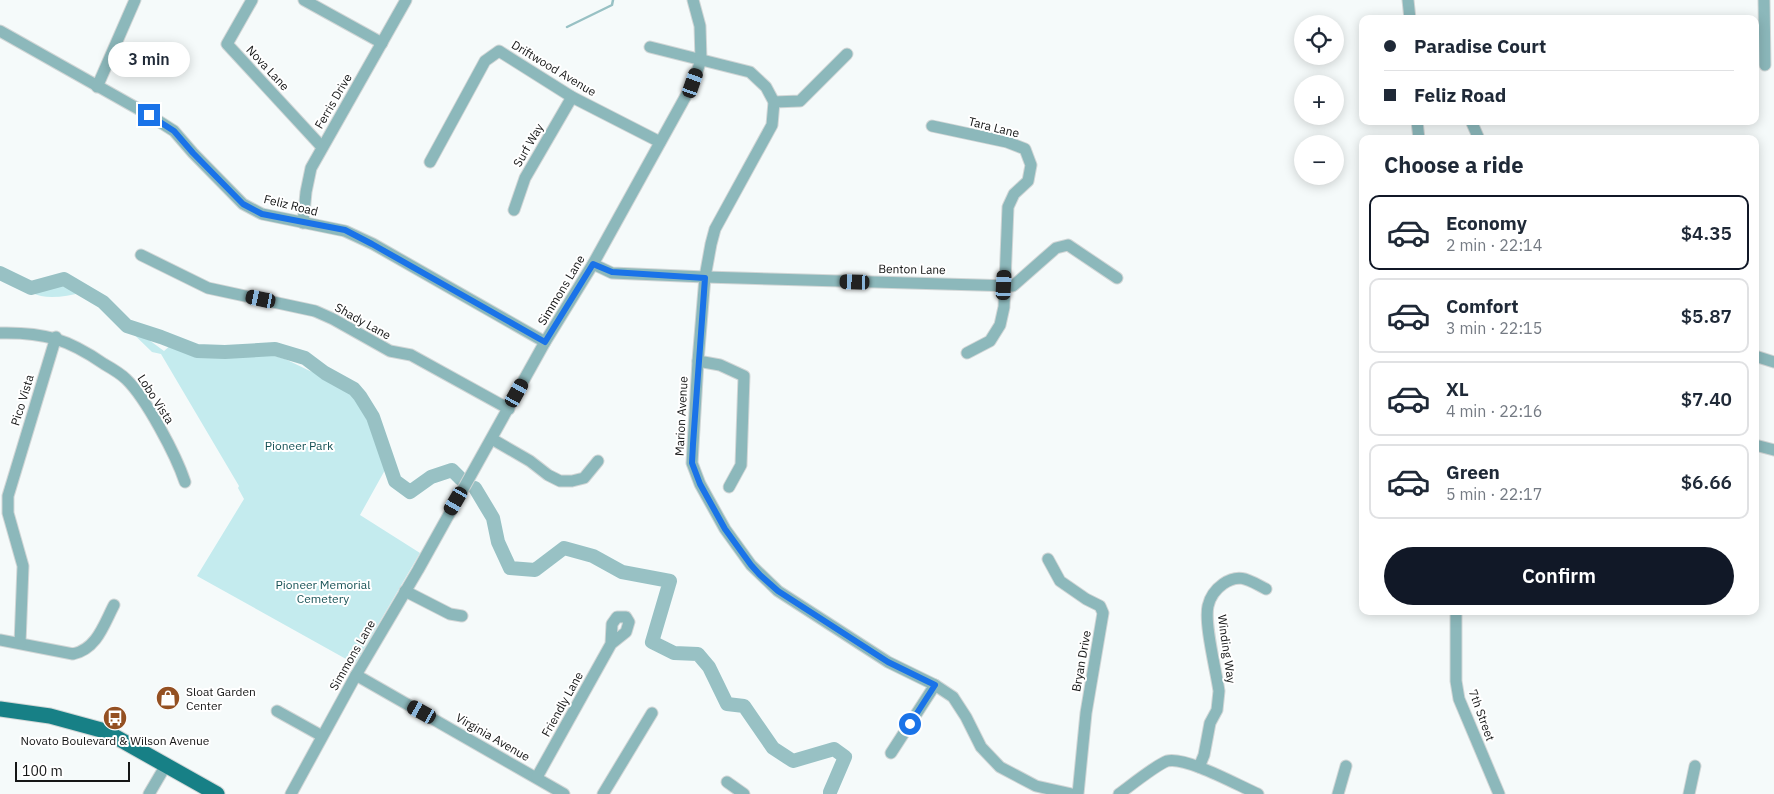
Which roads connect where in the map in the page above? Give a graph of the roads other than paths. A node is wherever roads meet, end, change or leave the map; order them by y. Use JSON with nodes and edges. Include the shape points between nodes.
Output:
{"nodes":[{"id":1,"x":135,"y":0,"type":"edge"},
{"id":2,"x":252,"y":0,"type":"edge"},
{"id":3,"x":304,"y":0,"type":"edge"},
{"id":4,"x":406,"y":0,"type":"edge"},
{"id":5,"x":693,"y":0,"type":"edge"},
{"id":6,"x":1408,"y":0,"type":"edge"},
{"id":7,"x":1764,"y":0,"type":"edge"},
{"id":8,"x":1410,"y":15,"type":"edge"},
{"id":9,"x":0,"y":31,"type":"edge"},
{"id":10,"x":382,"y":44,"type":"junction"},
{"id":11,"x":650,"y":47,"type":"dead end"},
{"id":12,"x":847,"y":54,"type":"dead end"},
{"id":13,"x":701,"y":60,"type":"junction"},
{"id":14,"x":1765,"y":65,"type":"dead end"},
{"id":15,"x":97,"y":87,"type":"junction"},
{"id":16,"x":572,"y":96,"type":"junction"},
{"id":17,"x":774,"y":102,"type":"junction"},
{"id":18,"x":932,"y":126,"type":"dead end"},
{"id":19,"x":660,"y":142,"type":"junction"},
{"id":20,"x":322,"y":147,"type":"junction"},
{"id":21,"x":430,"y":162,"type":"dead end"},
{"id":22,"x":514,"y":210,"type":"dead end"},
{"id":23,"x":303,"y":223,"type":"junction"},
{"id":24,"x":141,"y":255,"type":"dead end"},
{"id":25,"x":593,"y":264,"type":"junction"},
{"id":26,"x":705,"y":278,"type":"junction"},
{"id":27,"x":1118,"y":278,"type":"dead end"},
{"id":28,"x":1004,"y":285,"type":"junction"},
{"id":29,"x":0,"y":333,"type":"edge"},
{"id":30,"x":56,"y":337,"type":"junction"},
{"id":31,"x":545,"y":342,"type":"junction"},
{"id":32,"x":967,"y":352,"type":"dead end"},
{"id":33,"x":1759,"y":357,"type":"edge"},
{"id":34,"x":698,"y":361,"type":"junction"},
{"id":35,"x":1774,"y":362,"type":"edge"},
{"id":36,"x":508,"y":409,"type":"junction"},
{"id":37,"x":492,"y":439,"type":"junction"},
{"id":38,"x":1759,"y":446,"type":"edge"},
{"id":39,"x":1774,"y":450,"type":"edge"},
{"id":40,"x":598,"y":461,"type":"dead end"},
{"id":41,"x":185,"y":482,"type":"dead end"},
{"id":42,"x":729,"y":487,"type":"dead end"},
{"id":43,"x":1048,"y":560,"type":"dead end"},
{"id":44,"x":1266,"y":589,"type":"dead end"},
{"id":45,"x":405,"y":591,"type":"junction"},
{"id":46,"x":114,"y":605,"type":"dead end"},
{"id":47,"x":1456,"y":615,"type":"edge"},
{"id":48,"x":462,"y":616,"type":"dead end"},
{"id":49,"x":0,"y":640,"type":"edge"},
{"id":50,"x":20,"y":643,"type":"junction"},
{"id":51,"x":611,"y":644,"type":"dead end"},
{"id":52,"x":356,"y":675,"type":"junction"},
{"id":53,"x":935,"y":685,"type":"junction"},
{"id":54,"x":0,"y":709,"type":"edge"},
{"id":55,"x":277,"y":711,"type":"dead end"},
{"id":56,"x":652,"y":713,"type":"dead end"},
{"id":57,"x":322,"y":736,"type":"junction"},
{"id":58,"x":891,"y":753,"type":"dead end"},
{"id":59,"x":166,"y":765,"type":"junction"},
{"id":60,"x":1346,"y":766,"type":"dead end"},
{"id":61,"x":1695,"y":766,"type":"dead end"},
{"id":62,"x":1198,"y":767,"type":"junction"},
{"id":63,"x":537,"y":777,"type":"junction"},
{"id":64,"x":727,"y":782,"type":"dead end"},
{"id":65,"x":149,"y":794,"type":"edge"},
{"id":66,"x":217,"y":794,"type":"edge"},
{"id":67,"x":291,"y":794,"type":"edge"},
{"id":68,"x":564,"y":794,"type":"edge"},
{"id":69,"x":604,"y":794,"type":"edge"},
{"id":70,"x":744,"y":794,"type":"edge"},
{"id":71,"x":1072,"y":794,"type":"edge"},
{"id":72,"x":1078,"y":794,"type":"edge"},
{"id":73,"x":1119,"y":794,"type":"edge"},
{"id":74,"x":1258,"y":794,"type":"edge"},
{"id":75,"x":1338,"y":794,"type":"edge"},
{"id":76,"x":1499,"y":794,"type":"edge"},
{"id":77,"x":1689,"y":794,"type":"edge"}],
"edges":[{"from":1,"to":15,"type":"street"},
{"from":2,"to":20,"type":"street","name":"Nova Lane","via":[[227,44]]},
{"from":3,"to":10,"type":"street"},
{"from":4,"to":10,"type":"street","name":"Ferris Drive"},
{"from":5,"to":13,"type":"street","name":"Simmons Lane","via":[[700,26]]},
{"from":6,"to":8,"type":"street"},
{"from":7,"to":14,"type":"street"},
{"from":9,"to":15,"type":"street","name":"Feliz Road"},
{"from":10,"to":20,"type":"street","name":"Ferris Drive"},
{"from":11,"to":13,"type":"street"},
{"from":12,"to":17,"type":"street","via":[[800,102]]},
{"from":13,"to":17,"type":"street","via":[[750,72],[766,87]]},
{"from":13,"to":19,"type":"street","name":"Simmons Lane","via":[[693,83]]},
{"from":15,"to":23,"type":"street","name":"Feliz Road","via":[[174,131],[243,204],[262,214]]},
{"from":16,"to":19,"type":"street","name":"Driftwood Avenue"},
{"from":16,"to":21,"type":"street","name":"Driftwood Avenue","via":[[499,52],[485,61]]},
{"from":16,"to":22,"type":"street","name":"Surf Way","via":[[524,178]]},
{"from":17,"to":26,"type":"street","name":"Marion Avenue","via":[[772,124],[715,229]]},
{"from":18,"to":28,"type":"street","name":"Tara Lane","via":[[1025,149],[1031,165],[1028,181],[1014,194],[1008,208]]},
{"from":19,"to":25,"type":"street","name":"Simmons Lane"},
{"from":20,"to":23,"type":"street","name":"Ferris Drive","via":[[311,168]]},
{"from":23,"to":31,"type":"street","name":"Feliz Road","via":[[345,230]]},
{"from":24,"to":36,"type":"street","name":"Shady Lane","via":[[208,288],[315,311],[390,351],[411,355]]},
{"from":25,"to":26,"type":"street","name":"Benton Lane","via":[[612,272]]},
{"from":25,"to":31,"type":"street","name":"Simmons Lane"},
{"from":26,"to":28,"type":"street","name":"Benton Lane"},
{"from":26,"to":34,"type":"street","name":"Marion Avenue"},
{"from":27,"to":28,"type":"street","name":"Benton Lane","via":[[1068,245],[1056,248],[1013,286]]},
{"from":28,"to":32,"type":"street","via":[[1000,325],[990,341]]},
{"from":29,"to":30,"type":"street","via":[[24,332]]},
{"from":30,"to":41,"type":"street","name":"Lobo Vista","via":[[126,379],[156,423]]},
{"from":30,"to":50,"type":"street","name":"Pico Vista","via":[[8,496],[8,513],[23,566]]},
{"from":31,"to":36,"type":"street","name":"Simmons Lane"},
{"from":33,"to":35,"type":"street"},
{"from":34,"to":42,"type":"street","via":[[720,365],[744,376],[741,465]]},
{"from":34,"to":53,"type":"street","name":"Marion Avenue","via":[[692,463],[700,484],[738,548],[778,591],[888,662]]},
{"from":36,"to":37,"type":"street","name":"Simmons Lane"},
{"from":37,"to":40,"type":"street","via":[[560,481],[584,478]]},
{"from":37,"to":45,"type":"street","name":"Simmons Lane"},
{"from":38,"to":39,"type":"street"},
{"from":43,"to":72,"type":"street","name":"Bryan Drive","via":[[1060,581],[1100,606],[1103,613],[1086,713]]},
{"from":44,"to":62,"type":"street","name":"Winding Way","via":[[1237,577],[1219,587],[1210,600],[1207,620],[1219,699]]},
{"from":45,"to":48,"type":"street","via":[[450,614]]},
{"from":45,"to":52,"type":"street","name":"Simmons Lane"},
{"from":46,"to":50,"type":"street","via":[[98,638],[83,652],[73,654]]},
{"from":47,"to":76,"type":"street","name":"7th Street","via":[[1459,699]]},
{"from":49,"to":50,"type":"street"},
{"from":51,"to":63,"type":"street","name":"Friendly Lane"},
{"from":52,"to":57,"type":"street","name":"Simmons Lane"},
{"from":52,"to":63,"type":"street","name":"Virginia Avenue"},
{"from":53,"to":58,"type":"street"},
{"from":53,"to":71,"type":"street","name":"Marion Avenue","via":[[953,697],[981,747],[1000,767],[1036,786]]},
{"from":54,"to":59,"type":"main road","via":[[50,716],[104,731]]},
{"from":55,"to":57,"type":"street"},
{"from":56,"to":69,"type":"street"},
{"from":57,"to":67,"type":"street","name":"Simmons Lane"},
{"from":59,"to":65,"type":"street"},
{"from":59,"to":66,"type":"main road"},
{"from":60,"to":75,"type":"street"},
{"from":61,"to":77,"type":"street"},
{"from":62,"to":73,"type":"street","via":[[1183,761],[1168,761]]},
{"from":62,"to":74,"type":"street"},
{"from":63,"to":68,"type":"street","name":"Virginia Avenue"},
{"from":64,"to":70,"type":"street"}]}
